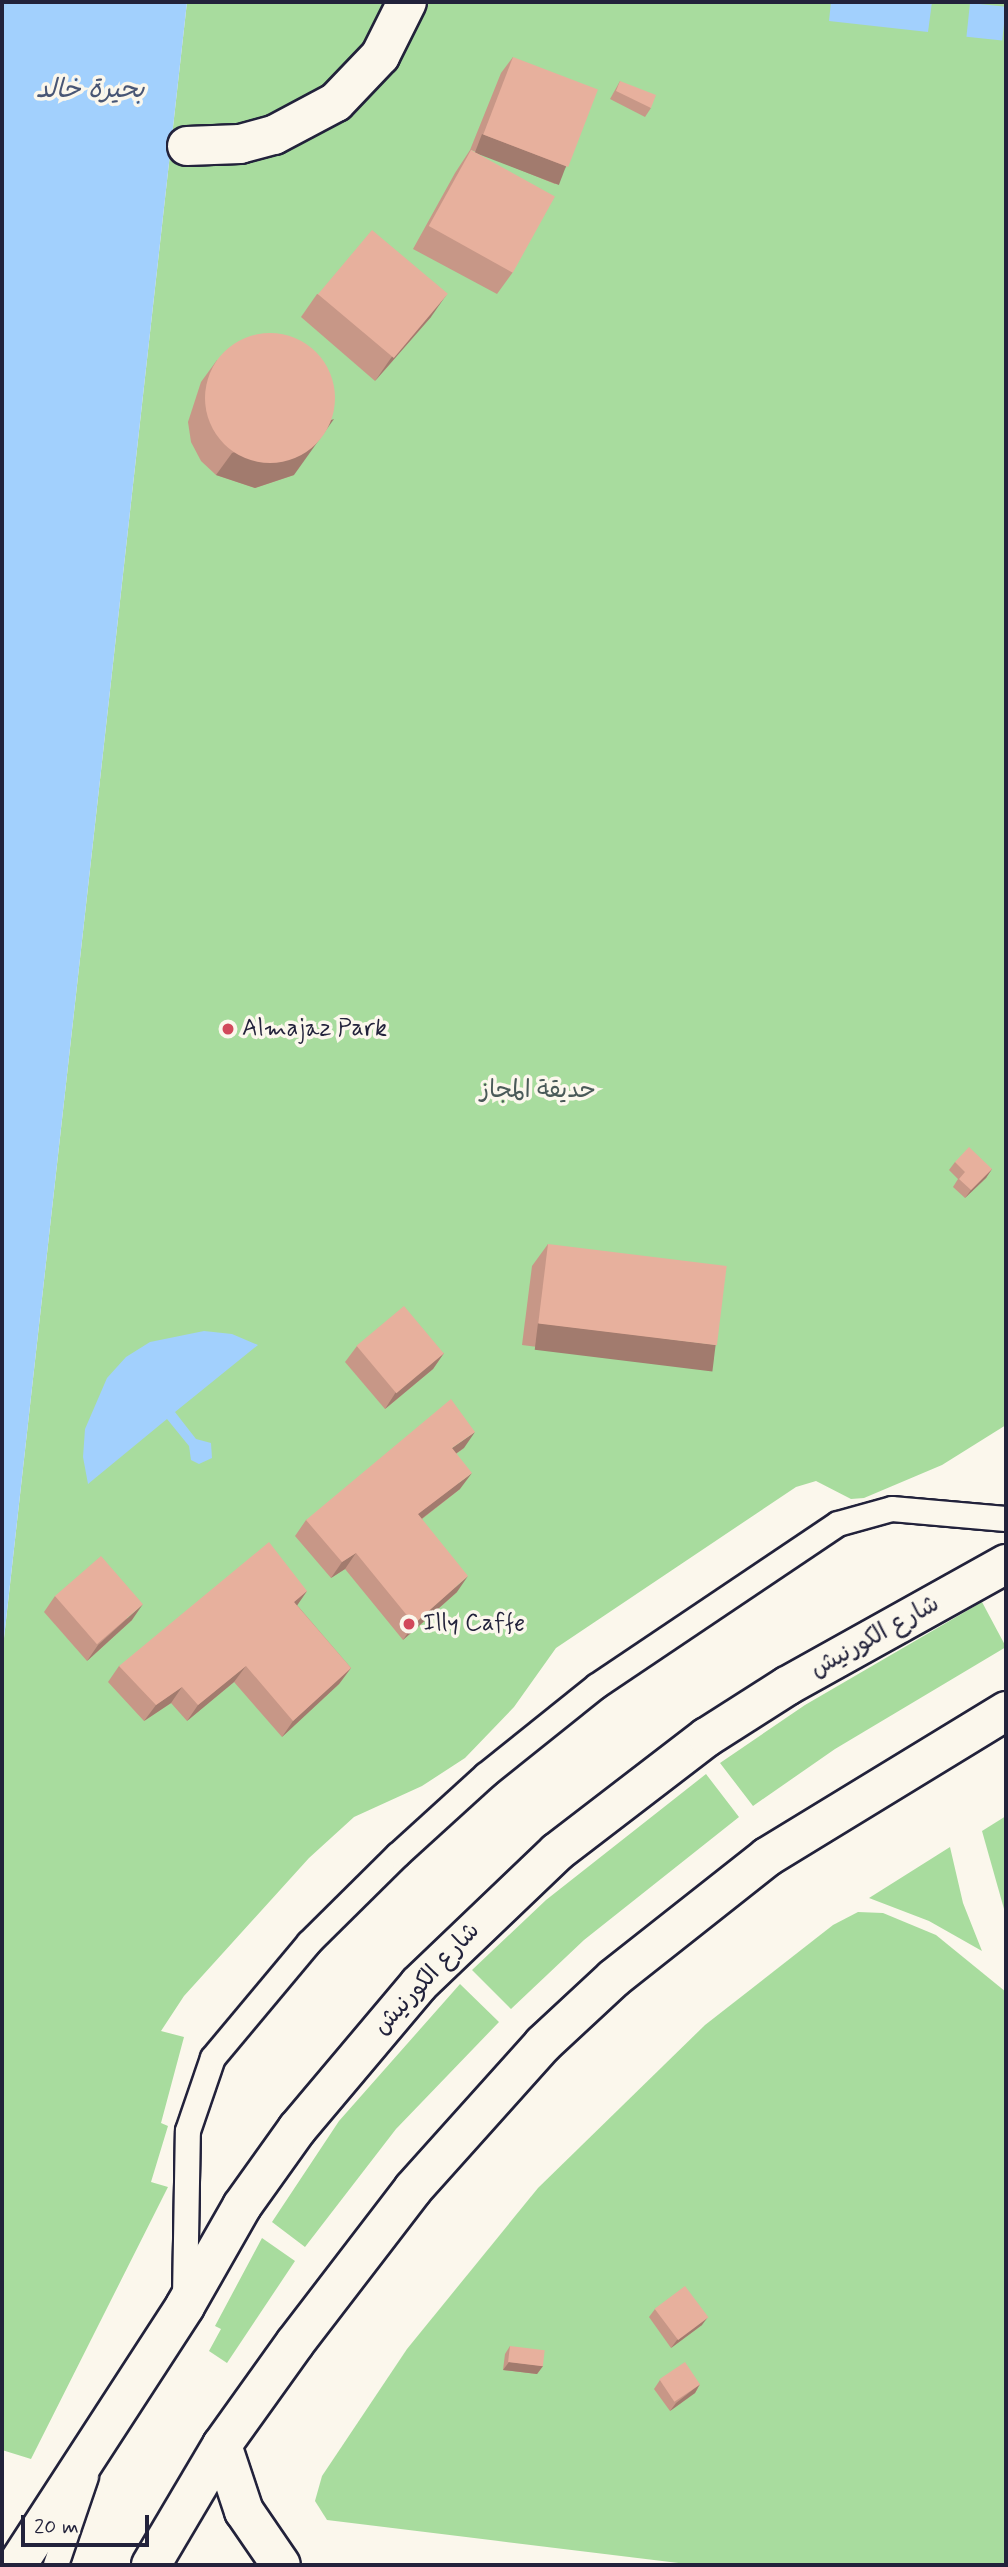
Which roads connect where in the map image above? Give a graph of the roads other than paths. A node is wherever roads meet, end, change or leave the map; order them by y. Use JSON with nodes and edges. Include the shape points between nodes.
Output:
{"nodes":[{"id":1,"x":407,"y":2,"type":"edge"},
{"id":2,"x":187,"y":146,"type":"dead end"},
{"id":3,"x":1006,"y":1519,"type":"edge"},
{"id":4,"x":1006,"y":1564,"type":"edge"},
{"id":5,"x":1006,"y":1711,"type":"edge"},
{"id":6,"x":185,"y":2306,"type":"junction"},
{"id":7,"x":222,"y":2445,"type":"junction"},
{"id":8,"x":94,"y":2446,"type":"junction"},
{"id":9,"x":17,"y":2565,"type":"edge"},
{"id":10,"x":56,"y":2565,"type":"edge"},
{"id":11,"x":151,"y":2565,"type":"edge"},
{"id":12,"x":281,"y":2565,"type":"edge"}],
"edges":[{"from":1,"to":2,"type":"main road","via":[[380,56],[336,102],[274,135],[240,144]]},
{"from":3,"to":6,"type":"lane","via":[[892,1509],[838,1524],[597,1686],[486,1775],[398,1855],[309,1943],[213,2058],[188,2131]]},
{"from":4,"to":6,"type":"main road","name":"شارع الكورنيش","via":[[787,1686],[707,1737],[547,1861],[419,1984],[356,2054],[242,2206]]},
{"from":5,"to":7,"type":"main road","via":[[768,1857],[689,1915],[594,1997],[476,2114],[413,2189]]},
{"from":6,"to":8,"type":"main road","name":"شارع الكورنيش"},
{"from":7,"to":11,"type":"main road"},
{"from":7,"to":12,"type":"main road","via":[[244,2511]]},
{"from":8,"to":9,"type":"main road","name":"شارع الكورنيش"},
{"from":8,"to":10,"type":"lane"}]}
